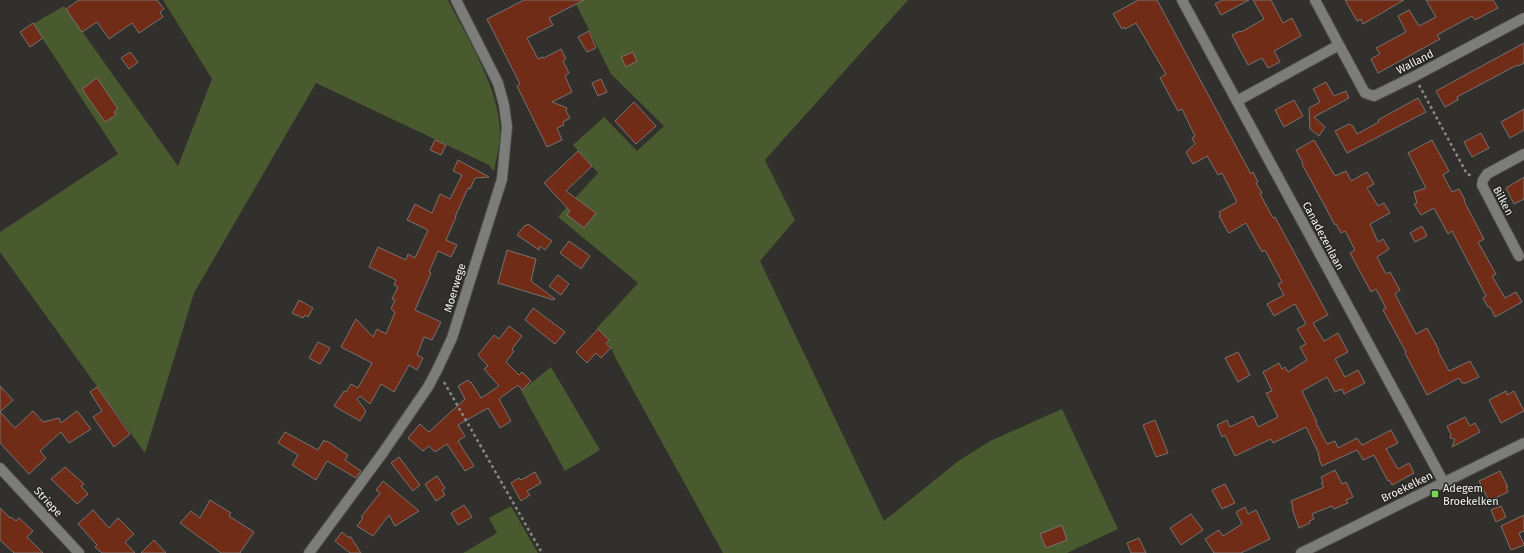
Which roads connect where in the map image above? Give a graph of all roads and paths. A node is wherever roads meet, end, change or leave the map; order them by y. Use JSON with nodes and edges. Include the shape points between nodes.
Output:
{"nodes":[{"id":1,"x":456,"y":0,"type":"edge"},
{"id":2,"x":1182,"y":0,"type":"edge"},
{"id":3,"x":1315,"y":0,"type":"edge"},
{"id":4,"x":1524,"y":18,"type":"edge"},
{"id":5,"x":1339,"y":45,"type":"junction"},
{"id":6,"x":1415,"y":76,"type":"junction"},
{"id":7,"x":1236,"y":101,"type":"junction"},
{"id":8,"x":1524,"y":154,"type":"edge"},
{"id":9,"x":1483,"y":180,"type":"junction"},
{"id":10,"x":1519,"y":256,"type":"dead end"},
{"id":11,"x":437,"y":370,"type":"junction"},
{"id":12,"x":1524,"y":442,"type":"edge"},
{"id":13,"x":0,"y":468,"type":"edge"},
{"id":14,"x":1444,"y":483,"type":"junction"},
{"id":15,"x":79,"y":553,"type":"edge"},
{"id":16,"x":308,"y":553,"type":"edge"},
{"id":17,"x":542,"y":553,"type":"edge"},
{"id":18,"x":1301,"y":553,"type":"edge"}],
"edges":[{"from":1,"to":11,"type":"street","name":"Moerwege","via":[[498,83],[507,127],[502,179],[452,338]]},
{"from":2,"to":7,"type":"street","name":"Canadezenlaan"},
{"from":3,"to":5,"type":"street","name":"Walland"},
{"from":4,"to":6,"type":"street","name":"Walland"},
{"from":5,"to":6,"type":"street","name":"Walland","via":[[1365,93],[1374,96]]},
{"from":5,"to":7,"type":"street"},
{"from":6,"to":9,"type":"path","via":[[1467,174]]},
{"from":7,"to":14,"type":"street","name":"Canadezenlaan"},
{"from":8,"to":9,"type":"street","name":"Bilken","via":[[1487,174]]},
{"from":9,"to":10,"type":"street","name":"Bilken","via":[[1483,190]]},
{"from":11,"to":16,"type":"street","name":"Moerwege","via":[[382,454]]},
{"from":11,"to":17,"type":"path"},
{"from":12,"to":14,"type":"street","name":"Broekelken"},
{"from":13,"to":15,"type":"street","name":"Striepe"},
{"from":14,"to":18,"type":"street","name":"Broekelken"}]}
